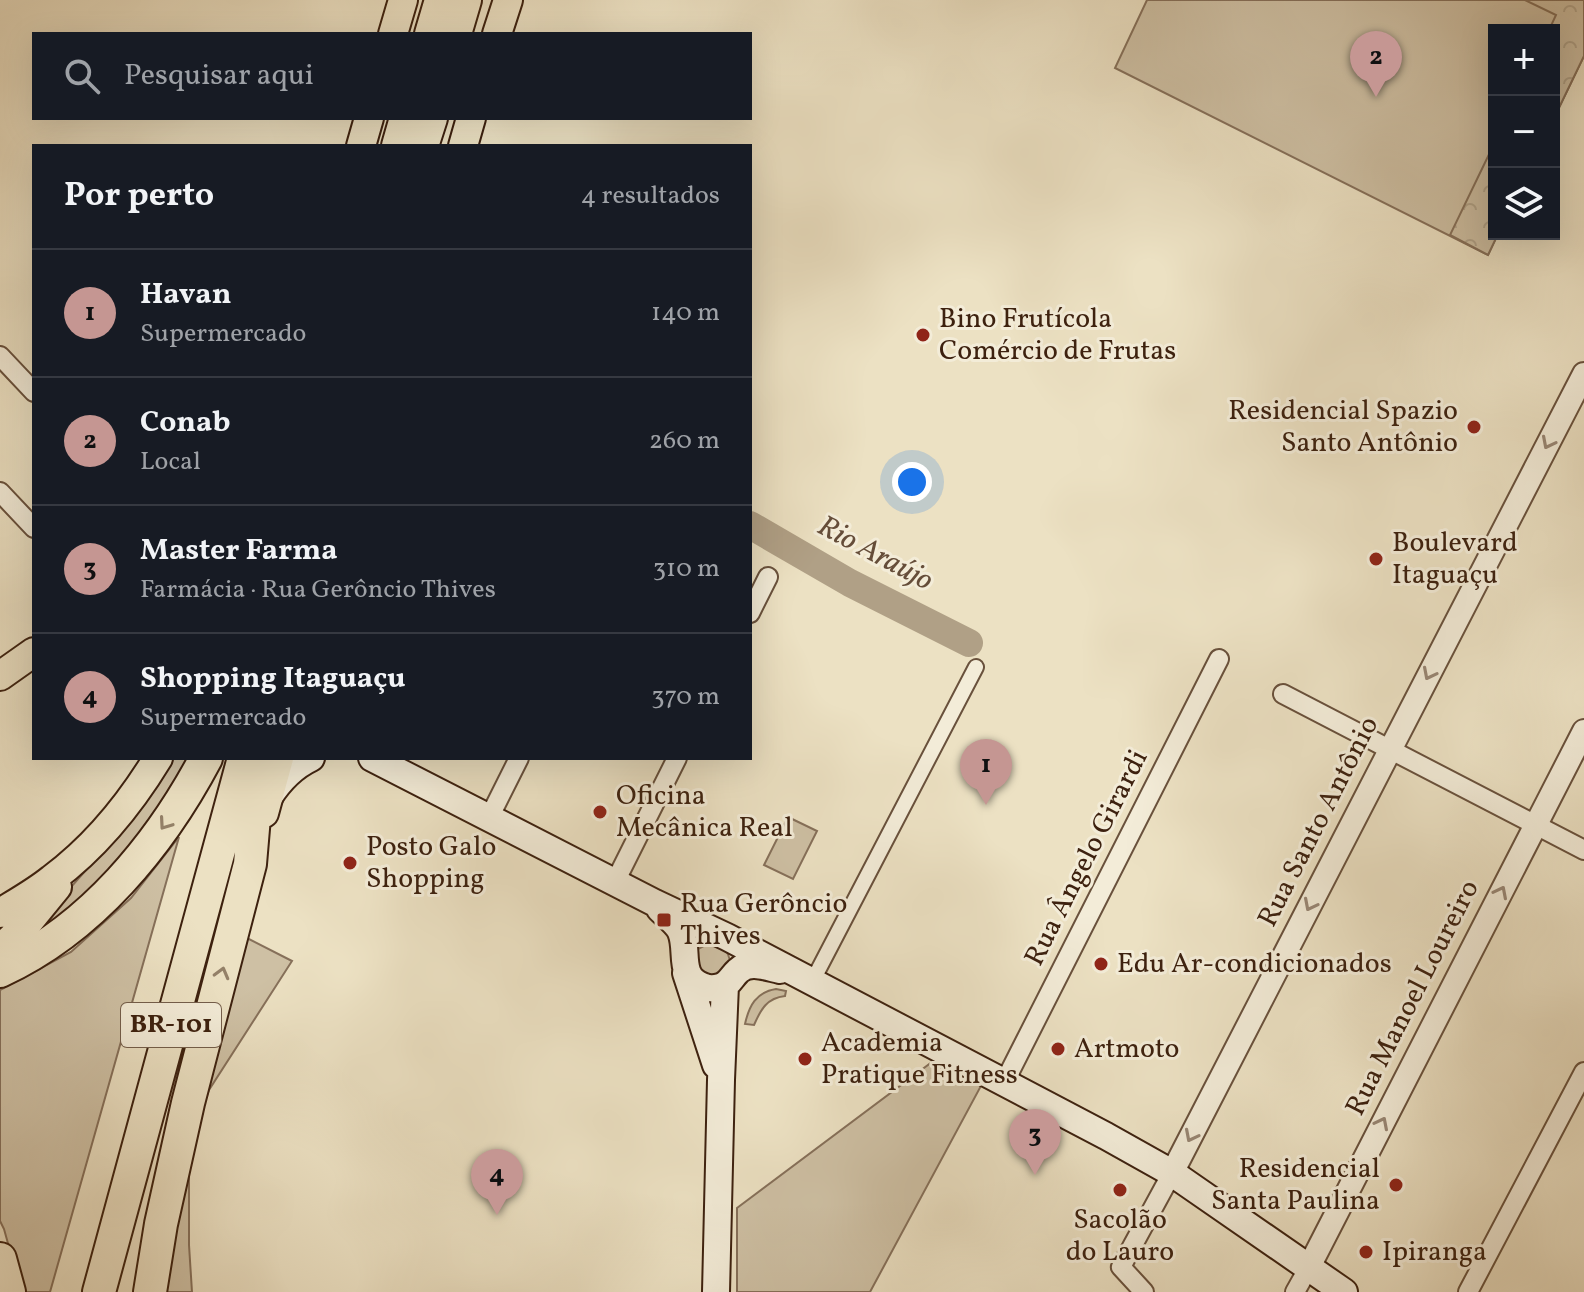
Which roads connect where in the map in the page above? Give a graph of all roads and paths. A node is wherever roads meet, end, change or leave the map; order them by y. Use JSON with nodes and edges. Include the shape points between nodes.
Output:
{"nodes":[{"id":1,"x":403,"y":0,"type":"edge"},
{"id":2,"x":441,"y":0,"type":"edge"},
{"id":3,"x":465,"y":0,"type":"edge"},
{"id":4,"x":508,"y":0,"type":"edge"},
{"id":5,"x":394,"y":32,"type":"edge"},
{"id":6,"x":432,"y":32,"type":"edge"},
{"id":7,"x":456,"y":32,"type":"edge"},
{"id":8,"x":498,"y":32,"type":"edge"},
{"id":9,"x":368,"y":120,"type":"edge"},
{"id":10,"x":405,"y":120,"type":"edge"},
{"id":11,"x":430,"y":120,"type":"edge"},
{"id":12,"x":470,"y":120,"type":"edge"},
{"id":13,"x":362,"y":144,"type":"edge"},
{"id":14,"x":399,"y":144,"type":"edge"},
{"id":15,"x":423,"y":144,"type":"edge"},
{"id":16,"x":464,"y":144,"type":"edge"},
{"id":17,"x":0,"y":356,"type":"edge"},
{"id":18,"x":1584,"y":374,"type":"edge"},
{"id":19,"x":32,"y":390,"type":"edge"},
{"id":20,"x":0,"y":492,"type":"edge"},
{"id":21,"x":32,"y":526,"type":"edge"},
{"id":22,"x":768,"y":577,"type":"dead end"},
{"id":23,"x":752,"y":609,"type":"edge"},
{"id":24,"x":32,"y":653,"type":"edge"},
{"id":25,"x":1219,"y":659,"type":"dead end"},
{"id":26,"x":976,"y":667,"type":"dead end"},
{"id":27,"x":0,"y":676,"type":"edge"},
{"id":28,"x":1283,"y":694,"type":"dead end"},
{"id":29,"x":1584,"y":731,"type":"edge"},
{"id":30,"x":1390,"y":750,"type":"junction"},
{"id":31,"x":157,"y":760,"type":"edge"},
{"id":32,"x":205,"y":760,"type":"edge"},
{"id":33,"x":220,"y":760,"type":"edge"},
{"id":34,"x":243,"y":760,"type":"edge"},
{"id":35,"x":259,"y":760,"type":"edge"},
{"id":36,"x":278,"y":760,"type":"edge"},
{"id":37,"x":307,"y":760,"type":"edge"},
{"id":38,"x":376,"y":760,"type":"edge"},
{"id":39,"x":518,"y":760,"type":"edge"},
{"id":40,"x":676,"y":760,"type":"edge"},
{"id":41,"x":267,"y":800,"type":"junction"},
{"id":42,"x":489,"y":818,"type":"junction"},
{"id":43,"x":1536,"y":825,"type":"junction"},
{"id":44,"x":88,"y":849,"type":"junction"},
{"id":45,"x":1584,"y":850,"type":"edge"},
{"id":46,"x":250,"y":864,"type":"junction"},
{"id":47,"x":615,"y":882,"type":"junction"},
{"id":48,"x":655,"y":903,"type":"junction"},
{"id":49,"x":0,"y":913,"type":"edge"},
{"id":50,"x":722,"y":936,"type":"junction"},
{"id":51,"x":0,"y":949,"type":"edge"},
{"id":52,"x":685,"y":965,"type":"junction"},
{"id":53,"x":0,"y":971,"type":"edge"},
{"id":54,"x":731,"y":978,"type":"junction"},
{"id":55,"x":806,"y":978,"type":"junction"},
{"id":56,"x":1584,"y":1072,"type":"edge"},
{"id":57,"x":721,"y":1080,"type":"junction"},
{"id":58,"x":1004,"y":1083,"type":"junction"},
{"id":59,"x":188,"y":1103,"type":"junction"},
{"id":60,"x":1172,"y":1173,"type":"junction"},
{"id":61,"x":0,"y":1259,"type":"edge"},
{"id":62,"x":1309,"y":1267,"type":"junction"},
{"id":63,"x":9,"y":1292,"type":"edge"},
{"id":64,"x":77,"y":1292,"type":"edge"},
{"id":65,"x":99,"y":1292,"type":"edge"},
{"id":66,"x":110,"y":1292,"type":"edge"},
{"id":67,"x":150,"y":1292,"type":"edge"},
{"id":68,"x":716,"y":1292,"type":"edge"},
{"id":69,"x":1144,"y":1292,"type":"edge"},
{"id":70,"x":1295,"y":1292,"type":"edge"},
{"id":71,"x":1344,"y":1292,"type":"edge"},
{"id":72,"x":1468,"y":1292,"type":"edge"}],
"edges":[{"from":1,"to":5,"type":"main road"},
{"from":2,"to":6,"type":"highway"},
{"from":3,"to":7,"type":"highway"},
{"from":4,"to":8,"type":"main road"},
{"from":9,"to":13,"type":"main road"},
{"from":10,"to":14,"type":"highway"},
{"from":11,"to":15,"type":"highway"},
{"from":12,"to":16,"type":"main road"},
{"from":17,"to":19,"type":"street"},
{"from":18,"to":30,"type":"street","name":"Rua Santo Antônio","one_way":true},
{"from":20,"to":21,"type":"street"},
{"from":22,"to":23,"type":"street"},
{"from":24,"to":27,"type":"main road"},
{"from":25,"to":58,"type":"street","name":"Rua Ângelo Girardi"},
{"from":26,"to":55,"type":"street"},
{"from":28,"to":30,"type":"street"},
{"from":29,"to":43,"type":"street","name":"Rua Manoel Loureiro"},
{"from":30,"to":43,"type":"street"},
{"from":30,"to":60,"type":"street","name":"Rua Santo Antônio","one_way":true},
{"from":31,"to":44,"type":"main road"},
{"from":32,"to":53,"type":"highway","one_way":true,"via":[[151,844],[118,883],[60,936]]},
{"from":33,"to":64,"type":"highway","number":"BR-101"},
{"from":34,"to":65,"type":"highway","number":"BR-101"},
{"from":35,"to":46,"type":"highway"},
{"from":36,"to":41,"type":"main road"},
{"from":37,"to":41,"type":"main road","via":[[280,780]]},
{"from":38,"to":42,"type":"main road"},
{"from":39,"to":42,"type":"street"},
{"from":40,"to":47,"type":"street"},
{"from":41,"to":46,"type":"main road"},
{"from":42,"to":47,"type":"main road"},
{"from":43,"to":45,"type":"street"},
{"from":62,"to":43,"type":"street","name":"Rua Manoel Loureiro","one_way":true},
{"from":44,"to":49,"type":"main road"},
{"from":44,"to":51,"type":"main road"},
{"from":59,"to":46,"type":"highway","one_way":true},
{"from":47,"to":48,"type":"main road"},
{"from":48,"to":50,"type":"main road"},
{"from":48,"to":52,"type":"main road","via":[[681,931]]},
{"from":50,"to":52,"type":"main road","via":[[695,938],[686,950]]},
{"from":50,"to":54,"type":"main road","via":[[738,952]]},
{"from":50,"to":55,"type":"main road"},
{"from":52,"to":54,"type":"main road","via":[[698,985],[707,988]]},
{"from":52,"to":57,"type":"main road"},
{"from":54,"to":55,"type":"main road","via":[[749,965]]},
{"from":54,"to":57,"type":"main road"},
{"from":55,"to":58,"type":"main road"},
{"from":56,"to":72,"type":"street"},
{"from":57,"to":68,"type":"main road"},
{"from":58,"to":60,"type":"main road"},
{"from":59,"to":66,"type":"highway"},
{"from":59,"to":67,"type":"highway"},
{"from":60,"to":62,"type":"main road"},
{"from":60,"to":69,"type":"street","name":"Rua Santo Antônio","via":[[1121,1267]]},
{"from":61,"to":63,"type":"highway"},
{"from":62,"to":70,"type":"street","name":"Rua Manoel Loureiro"},
{"from":62,"to":71,"type":"main road"}]}
